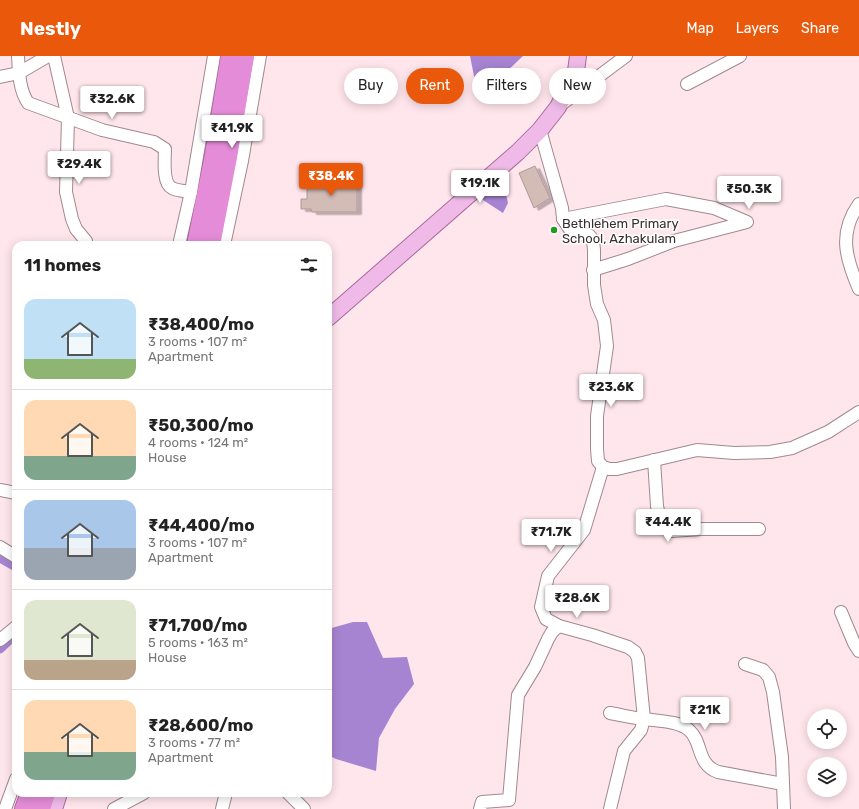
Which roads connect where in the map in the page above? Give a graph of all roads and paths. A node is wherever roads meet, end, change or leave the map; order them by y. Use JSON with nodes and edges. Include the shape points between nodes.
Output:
{"nodes":[{"id":1,"x":18,"y":56,"type":"edge"},
{"id":2,"x":48,"y":56,"type":"edge"},
{"id":3,"x":54,"y":56,"type":"edge"},
{"id":4,"x":214,"y":56,"type":"edge"},
{"id":5,"x":230,"y":56,"type":"edge"},
{"id":6,"x":245,"y":56,"type":"edge"},
{"id":7,"x":260,"y":56,"type":"edge"},
{"id":8,"x":578,"y":56,"type":"edge"},
{"id":9,"x":626,"y":56,"type":"edge"},
{"id":10,"x":740,"y":56,"type":"edge"},
{"id":11,"x":19,"y":73,"type":"junction"},
{"id":12,"x":0,"y":77,"type":"edge"},
{"id":13,"x":687,"y":84,"type":"dead end"},
{"id":14,"x":558,"y":107,"type":"junction"},
{"id":15,"x":68,"y":118,"type":"junction"},
{"id":16,"x":540,"y":130,"type":"junction"},
{"id":17,"x":191,"y":192,"type":"junction"},
{"id":18,"x":859,"y":204,"type":"edge"},
{"id":19,"x":563,"y":219,"type":"junction"},
{"id":20,"x":86,"y":241,"type":"edge"},
{"id":21,"x":181,"y":241,"type":"edge"},
{"id":22,"x":197,"y":241,"type":"edge"},
{"id":23,"x":211,"y":241,"type":"edge"},
{"id":24,"x":225,"y":241,"type":"edge"},
{"id":25,"x":593,"y":270,"type":"junction"},
{"id":26,"x":859,"y":289,"type":"edge"},
{"id":27,"x":332,"y":315,"type":"edge"},
{"id":28,"x":859,"y":412,"type":"edge"},
{"id":29,"x":654,"y":460,"type":"junction"},
{"id":30,"x":603,"y":467,"type":"junction"},
{"id":31,"x":0,"y":490,"type":"edge"},
{"id":32,"x":12,"y":492,"type":"edge"},
{"id":33,"x":759,"y":529,"type":"dead end"},
{"id":34,"x":0,"y":547,"type":"edge"},
{"id":35,"x":12,"y":554,"type":"edge"},
{"id":36,"x":841,"y":612,"type":"dead end"},
{"id":37,"x":559,"y":626,"type":"junction"},
{"id":38,"x":12,"y":630,"type":"edge"},
{"id":39,"x":0,"y":640,"type":"edge"},
{"id":40,"x":859,"y":651,"type":"edge"},
{"id":41,"x":745,"y":664,"type":"dead end"},
{"id":42,"x":610,"y":713,"type":"dead end"},
{"id":43,"x":644,"y":719,"type":"junction"},
{"id":44,"x":12,"y":783,"type":"edge"},
{"id":45,"x":784,"y":784,"type":"junction"},
{"id":46,"x":5,"y":792,"type":"edge"},
{"id":47,"x":28,"y":797,"type":"edge"},
{"id":48,"x":45,"y":797,"type":"edge"},
{"id":49,"x":58,"y":797,"type":"edge"},
{"id":50,"x":136,"y":797,"type":"edge"},
{"id":51,"x":225,"y":797,"type":"edge"},
{"id":52,"x":292,"y":797,"type":"edge"},
{"id":53,"x":5,"y":809,"type":"edge"},
{"id":54,"x":24,"y":809,"type":"edge"},
{"id":55,"x":41,"y":809,"type":"edge"},
{"id":56,"x":54,"y":809,"type":"edge"},
{"id":57,"x":114,"y":809,"type":"edge"},
{"id":58,"x":222,"y":809,"type":"edge"},
{"id":59,"x":304,"y":809,"type":"edge"},
{"id":60,"x":480,"y":809,"type":"edge"},
{"id":61,"x":610,"y":809,"type":"edge"},
{"id":62,"x":784,"y":809,"type":"edge"}],
"edges":[{"from":1,"to":11,"type":"street"},
{"from":2,"to":11,"type":"street"},
{"from":3,"to":15,"type":"street"},
{"from":4,"to":17,"type":"street"},
{"from":5,"to":22,"type":"highway"},
{"from":6,"to":23,"type":"highway"},
{"from":7,"to":24,"type":"street"},
{"from":8,"to":14,"type":"main road","via":[[576,71]]},
{"from":9,"to":14,"type":"street"},
{"from":10,"to":13,"type":"street"},
{"from":11,"to":12,"type":"street"},
{"from":11,"to":15,"type":"street","via":[[22,94],[28,104]]},
{"from":14,"to":16,"type":"main road"},
{"from":15,"to":17,"type":"street","via":[[102,130],[161,145],[165,149],[167,183],[172,188]]},
{"from":15,"to":20,"type":"street","via":[[66,192],[76,229]]},
{"from":16,"to":19,"type":"street"},
{"from":16,"to":27,"type":"main road"},
{"from":17,"to":21,"type":"street"},
{"from":18,"to":26,"type":"street","via":[[851,215],[846,236],[850,269]]},
{"from":19,"to":25,"type":"street","via":[[569,228],[579,234],[589,235],[593,240]]},
{"from":19,"to":25,"type":"street","via":[[666,199],[714,208],[747,222],[674,241]]},
{"from":25,"to":30,"type":"street","via":[[597,304],[604,320],[607,346],[597,416],[598,461]]},
{"from":28,"to":29,"type":"street","via":[[828,432],[792,448],[770,452],[734,453],[697,450]]},
{"from":29,"to":30,"type":"street","via":[[617,469]]},
{"from":29,"to":33,"type":"street","via":[[657,506],[664,528],[671,531]]},
{"from":30,"to":37,"type":"street","via":[[584,530],[548,576],[541,607],[546,619]]},
{"from":31,"to":32,"type":"street"},
{"from":34,"to":35,"type":"street"},
{"from":36,"to":40,"type":"street"},
{"from":37,"to":43,"type":"street","via":[[628,647],[635,652],[638,658]]},
{"from":37,"to":60,"type":"street","via":[[552,632],[518,696],[509,800],[482,802]]},
{"from":38,"to":39,"type":"street"},
{"from":41,"to":45,"type":"street","via":[[763,670],[769,677]]},
{"from":42,"to":43,"type":"street"},
{"from":43,"to":45,"type":"street","via":[[662,720],[691,731],[707,766],[712,770]]},
{"from":43,"to":61,"type":"street","via":[[641,730],[624,751]]},
{"from":44,"to":46,"type":"street"},
{"from":45,"to":62,"type":"street"},
{"from":46,"to":53,"type":"street"},
{"from":47,"to":54,"type":"highway"},
{"from":48,"to":55,"type":"highway"},
{"from":49,"to":56,"type":"main road"},
{"from":50,"to":57,"type":"street"},
{"from":51,"to":58,"type":"street"},
{"from":52,"to":59,"type":"street"}]}
